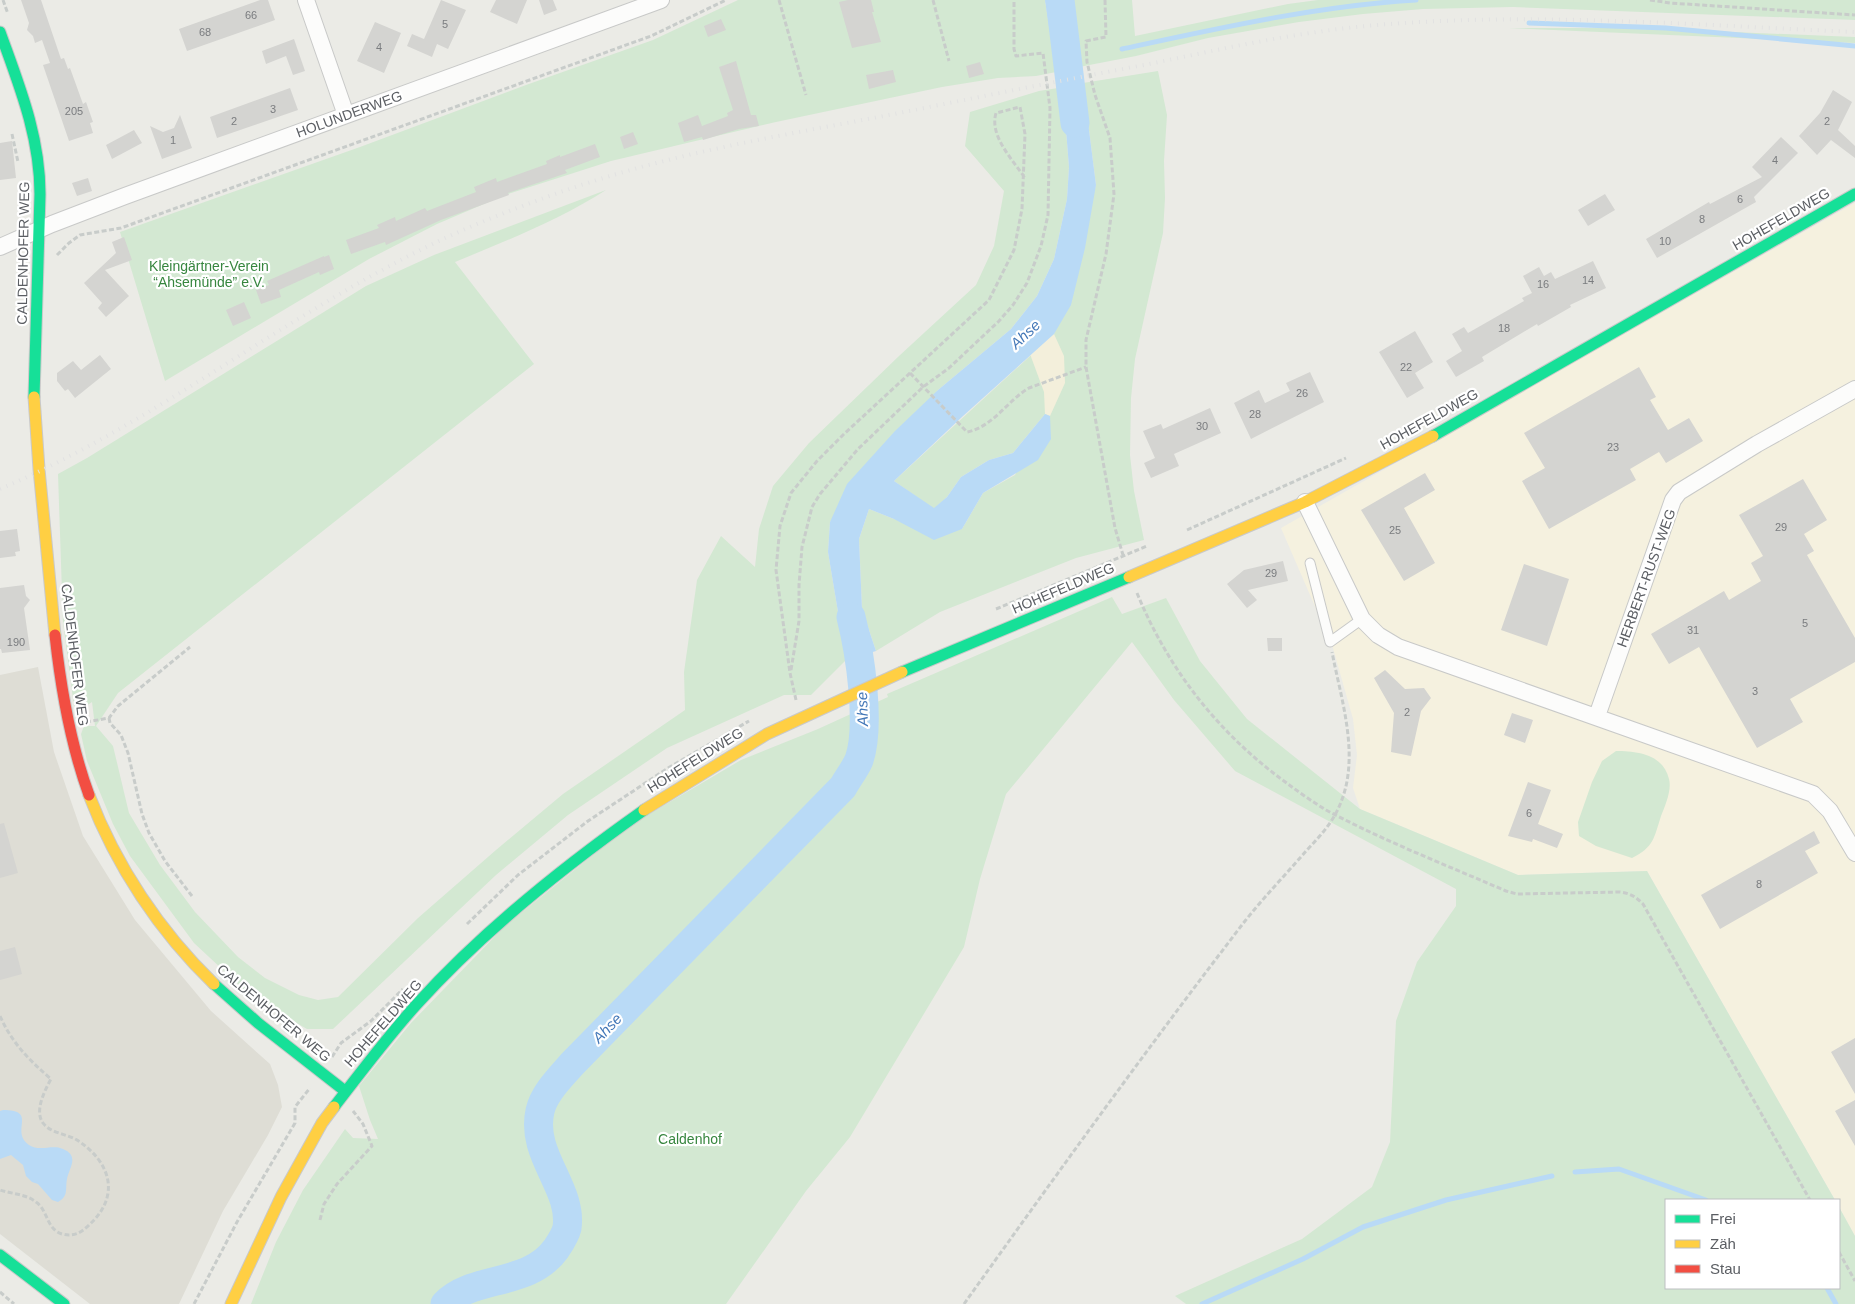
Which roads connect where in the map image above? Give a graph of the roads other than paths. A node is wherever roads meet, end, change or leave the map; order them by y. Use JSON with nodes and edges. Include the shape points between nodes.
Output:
{"nodes":[{"id":1,"x":306,"y":0,"type":"edge"},
{"id":2,"x":661,"y":0,"type":"edge"},
{"id":3,"x":0,"y":32,"type":"edge"},
{"id":4,"x":346,"y":114,"type":"junction"},
{"id":5,"x":1855,"y":194,"type":"edge"},
{"id":6,"x":39,"y":231,"type":"junction"},
{"id":7,"x":0,"y":247,"type":"edge"},
{"id":8,"x":1855,"y":389,"type":"edge"},
{"id":9,"x":1305,"y":502,"type":"junction"},
{"id":10,"x":1310,"y":563,"type":"dead end"},
{"id":11,"x":1362,"y":619,"type":"junction"},
{"id":12,"x":1597,"y":716,"type":"junction"},
{"id":13,"x":1855,"y":853,"type":"edge"},
{"id":14,"x":342,"y":1095,"type":"junction"},
{"id":15,"x":0,"y":1256,"type":"edge"},
{"id":16,"x":232,"y":1302,"type":"edge"},
{"id":17,"x":64,"y":1304,"type":"edge"}],
"edges":[{"from":1,"to":4,"type":"street"},
{"from":2,"to":4,"type":"street","name":"HOLUNDERWEG"},
{"from":3,"to":6,"type":"main road","name":"CALDENHOFER WEG","via":[[25,104],[38,155]]},
{"from":4,"to":6,"type":"street","name":"HOLUNDERWEG"},
{"from":5,"to":9,"type":"main road","name":"HOHEFELDWEG","via":[[1408,450]]},
{"from":6,"to":7,"type":"street","name":"HOLUNDERWEG"},
{"from":6,"to":14,"type":"main road","name":"CALDENHOFER WEG","via":[[34,389],[39,472],[61,689],[86,788],[132,880],[155,917],[190,959],[245,1011],[322,1072]]},
{"from":8,"to":12,"type":"street","name":"HERBERT-RUST-WEG","via":[[1757,444],[1680,492],[1673,500]]},
{"from":9,"to":11,"type":"street"},
{"from":9,"to":14,"type":"main road","name":"HOHEFELDWEG","via":[[819,709],[767,734],[649,806],[532,894],[460,960],[418,1003]]},
{"from":10,"to":11,"type":"lane","via":[[1330,642]]},
{"from":11,"to":12,"type":"street","via":[[1398,647]]},
{"from":12,"to":13,"type":"street","via":[[1813,794],[1830,810]]},
{"from":14,"to":16,"type":"main road","via":[[281,1198]]},
{"from":15,"to":17,"type":"main road"}]}
